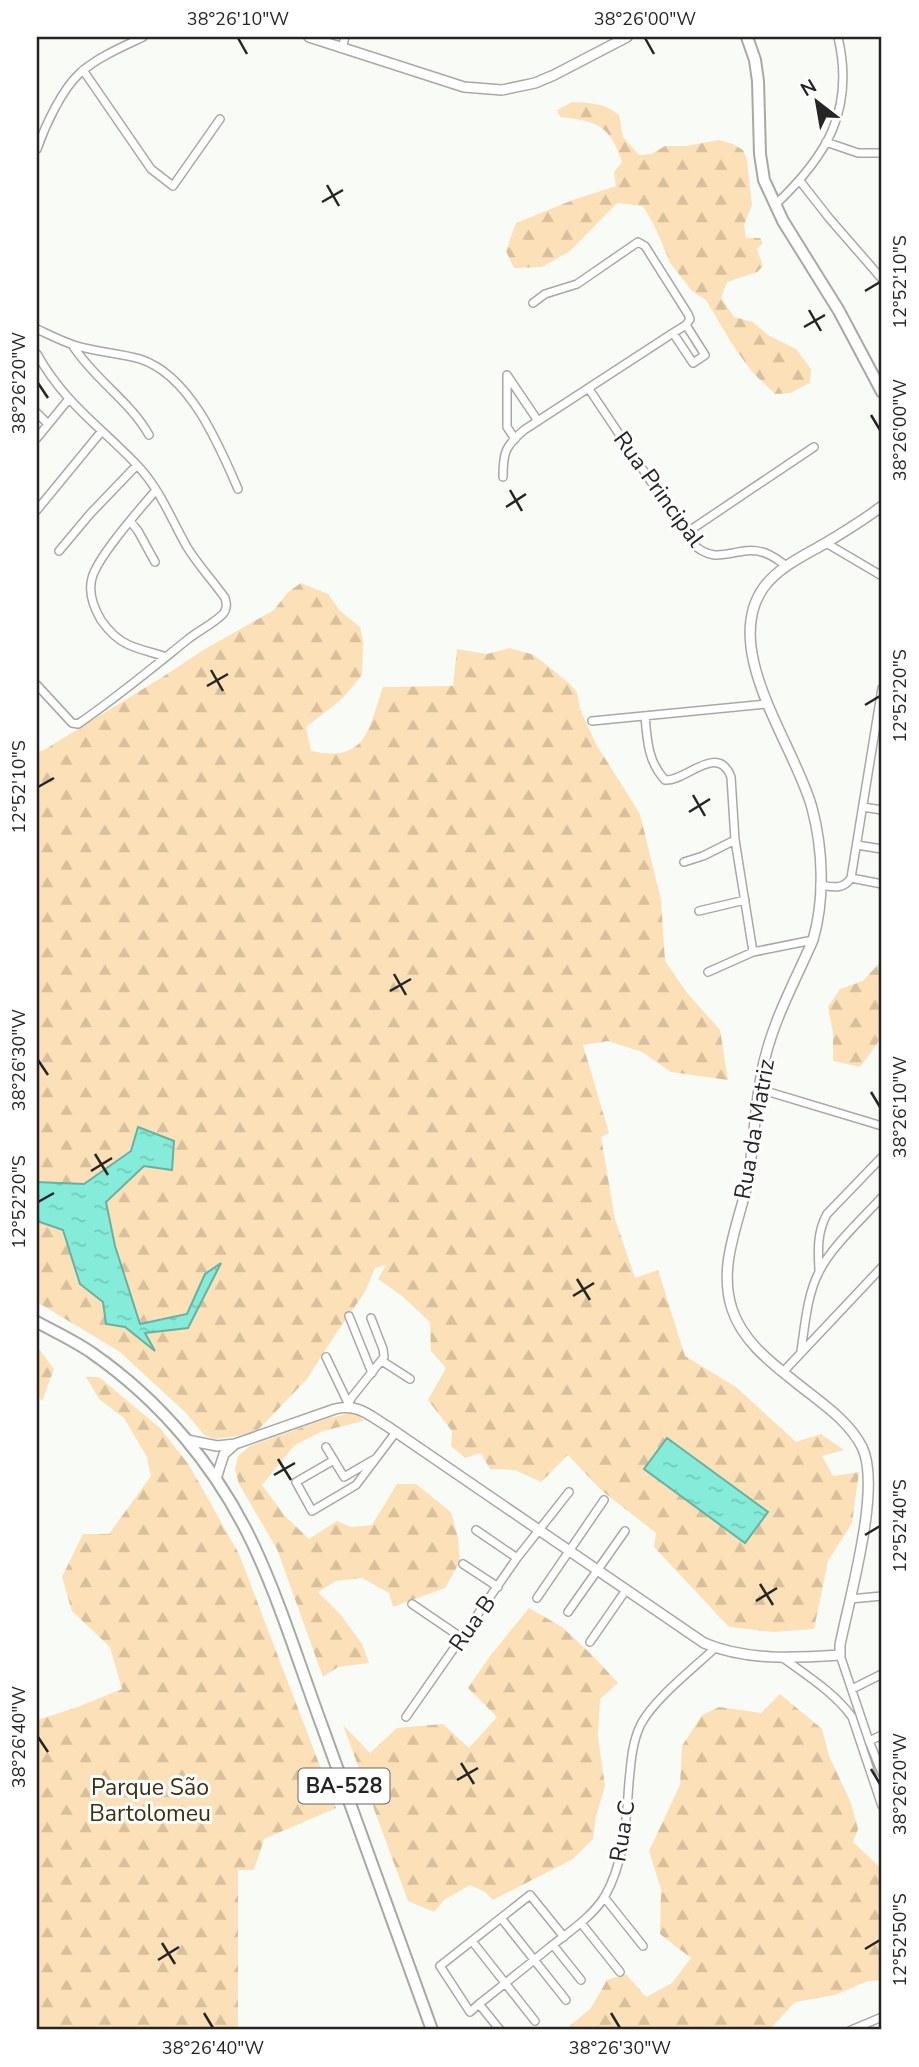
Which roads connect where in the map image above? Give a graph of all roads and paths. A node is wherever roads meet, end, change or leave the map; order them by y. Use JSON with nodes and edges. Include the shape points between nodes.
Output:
{"nodes":[{"id":1,"x":143,"y":37,"type":"edge"},
{"id":2,"x":309,"y":37,"type":"edge"},
{"id":3,"x":345,"y":37,"type":"edge"},
{"id":4,"x":627,"y":37,"type":"edge"},
{"id":5,"x":747,"y":37,"type":"edge"},
{"id":6,"x":838,"y":37,"type":"edge"},
{"id":7,"x":342,"y":48,"type":"junction"},
{"id":8,"x":83,"y":71,"type":"junction"},
{"id":9,"x":220,"y":119,"type":"dead end"},
{"id":10,"x":827,"y":142,"type":"junction"},
{"id":11,"x":37,"y":146,"type":"edge"},
{"id":12,"x":882,"y":153,"type":"edge"},
{"id":13,"x":800,"y":181,"type":"junction"},
{"id":14,"x":775,"y":205,"type":"junction"},
{"id":15,"x":882,"y":279,"type":"edge"},
{"id":16,"x":533,"y":303,"type":"dead end"},
{"id":17,"x":686,"y":325,"type":"junction"},
{"id":18,"x":37,"y":329,"type":"edge"},
{"id":19,"x":673,"y":333,"type":"junction"},
{"id":20,"x":73,"y":345,"type":"junction"},
{"id":21,"x":37,"y":354,"type":"edge"},
{"id":22,"x":589,"y":389,"type":"junction"},
{"id":23,"x":882,"y":392,"type":"edge"},
{"id":24,"x":68,"y":400,"type":"junction"},
{"id":25,"x":37,"y":413,"type":"edge"},
{"id":26,"x":538,"y":421,"type":"junction"},
{"id":27,"x":48,"y":424,"type":"junction"},
{"id":28,"x":101,"y":432,"type":"junction"},
{"id":29,"x":149,"y":435,"type":"dead end"},
{"id":30,"x":37,"y":438,"type":"edge"},
{"id":31,"x":515,"y":439,"type":"junction"},
{"id":32,"x":814,"y":447,"type":"dead end"},
{"id":33,"x":137,"y":465,"type":"junction"},
{"id":34,"x":503,"y":477,"type":"dead end"},
{"id":35,"x":238,"y":489,"type":"dead end"},
{"id":36,"x":156,"y":490,"type":"junction"},
{"id":37,"x":882,"y":506,"type":"edge"},
{"id":38,"x":37,"y":510,"type":"edge"},
{"id":39,"x":130,"y":521,"type":"junction"},
{"id":40,"x":686,"y":533,"type":"junction"},
{"id":41,"x":826,"y":542,"type":"junction"},
{"id":42,"x":59,"y":551,"type":"dead end"},
{"id":43,"x":155,"y":562,"type":"dead end"},
{"id":44,"x":786,"y":566,"type":"junction"},
{"id":45,"x":882,"y":576,"type":"edge"},
{"id":46,"x":166,"y":657,"type":"junction"},
{"id":47,"x":37,"y":685,"type":"edge"},
{"id":48,"x":882,"y":688,"type":"edge"},
{"id":49,"x":767,"y":704,"type":"junction"},
{"id":50,"x":645,"y":716,"type":"junction"},
{"id":51,"x":592,"y":721,"type":"dead end"},
{"id":52,"x":863,"y":807,"type":"junction"},
{"id":53,"x":882,"y":810,"type":"edge"},
{"id":54,"x":735,"y":841,"type":"junction"},
{"id":55,"x":857,"y":845,"type":"junction"},
{"id":56,"x":882,"y":849,"type":"edge"},
{"id":57,"x":684,"y":862,"type":"dead end"},
{"id":58,"x":851,"y":878,"type":"junction"},
{"id":59,"x":882,"y":884,"type":"edge"},
{"id":60,"x":820,"y":885,"type":"junction"},
{"id":61,"x":746,"y":900,"type":"junction"},
{"id":62,"x":699,"y":911,"type":"dead end"},
{"id":63,"x":813,"y":940,"type":"junction"},
{"id":64,"x":753,"y":952,"type":"junction"},
{"id":65,"x":708,"y":972,"type":"dead end"},
{"id":66,"x":759,"y":1089,"type":"junction"},
{"id":67,"x":882,"y":1126,"type":"edge"},
{"id":68,"x":882,"y":1157,"type":"edge"},
{"id":69,"x":882,"y":1197,"type":"edge"},
{"id":70,"x":882,"y":1267,"type":"edge"},
{"id":71,"x":819,"y":1270,"type":"junction"},
{"id":72,"x":349,"y":1316,"type":"dead end"},
{"id":73,"x":371,"y":1318,"type":"dead end"},
{"id":74,"x":37,"y":1322,"type":"edge"},
{"id":75,"x":801,"y":1351,"type":"junction"},
{"id":76,"x":327,"y":1357,"type":"dead end"},
{"id":77,"x":383,"y":1361,"type":"junction"},
{"id":78,"x":783,"y":1372,"type":"junction"},
{"id":79,"x":372,"y":1373,"type":"junction"},
{"id":80,"x":410,"y":1379,"type":"dead end"},
{"id":81,"x":348,"y":1404,"type":"junction"},
{"id":82,"x":396,"y":1432,"type":"junction"},
{"id":83,"x":187,"y":1440,"type":"junction"},
{"id":84,"x":235,"y":1444,"type":"junction"},
{"id":85,"x":327,"y":1447,"type":"dead end"},
{"id":86,"x":377,"y":1458,"type":"junction"},
{"id":87,"x":334,"y":1460,"type":"junction"},
{"id":88,"x":216,"y":1479,"type":"junction"},
{"id":89,"x":569,"y":1492,"type":"dead end"},
{"id":90,"x":604,"y":1500,"type":"dead end"},
{"id":91,"x":539,"y":1529,"type":"junction"},
{"id":92,"x":476,"y":1530,"type":"dead end"},
{"id":93,"x":625,"y":1531,"type":"dead end"},
{"id":94,"x":569,"y":1551,"type":"junction"},
{"id":95,"x":517,"y":1558,"type":"junction"},
{"id":96,"x":463,"y":1564,"type":"dead end"},
{"id":97,"x":597,"y":1570,"type":"junction"},
{"id":98,"x":498,"y":1587,"type":"junction"},
{"id":99,"x":626,"y":1590,"type":"junction"},
{"id":100,"x":882,"y":1596,"type":"edge"},
{"id":101,"x":537,"y":1598,"type":"dead end"},
{"id":102,"x":850,"y":1599,"type":"junction"},
{"id":103,"x":412,"y":1604,"type":"dead end"},
{"id":104,"x":568,"y":1612,"type":"dead end"},
{"id":105,"x":462,"y":1638,"type":"junction"},
{"id":106,"x":590,"y":1642,"type":"dead end"},
{"id":107,"x":716,"y":1648,"type":"junction"},
{"id":108,"x":839,"y":1655,"type":"junction"},
{"id":109,"x":783,"y":1658,"type":"junction"},
{"id":110,"x":882,"y":1674,"type":"edge"},
{"id":111,"x":852,"y":1689,"type":"junction"},
{"id":112,"x":406,"y":1717,"type":"dead end"},
{"id":113,"x":882,"y":1735,"type":"edge"},
{"id":114,"x":869,"y":1741,"type":"junction"},
{"id":115,"x":882,"y":1773,"type":"edge"},
{"id":116,"x":882,"y":1806,"type":"edge"},
{"id":117,"x":604,"y":1897,"type":"junction"},
{"id":118,"x":501,"y":1918,"type":"junction"},
{"id":119,"x":581,"y":1923,"type":"junction"},
{"id":120,"x":564,"y":1937,"type":"junction"},
{"id":121,"x":472,"y":1941,"type":"junction"},
{"id":122,"x":553,"y":1945,"type":"junction"},
{"id":123,"x":643,"y":1946,"type":"dead end"},
{"id":124,"x":534,"y":1961,"type":"junction"},
{"id":125,"x":620,"y":1972,"type":"dead end"},
{"id":126,"x":581,"y":1980,"type":"dead end"},
{"id":127,"x":506,"y":1983,"type":"junction"},
{"id":128,"x":566,"y":2000,"type":"dead end"},
{"id":129,"x":479,"y":2004,"type":"junction"},
{"id":130,"x":882,"y":2017,"type":"edge"},
{"id":131,"x":535,"y":2021,"type":"dead end"},
{"id":132,"x":432,"y":2030,"type":"edge"},
{"id":133,"x":500,"y":2030,"type":"edge"},
{"id":134,"x":850,"y":2030,"type":"edge"}],
"edges":[{"from":1,"to":8,"type":"street"},
{"from":2,"to":7,"type":"street"},
{"from":3,"to":7,"type":"street"},
{"from":4,"to":7,"type":"street","via":[[554,75],[502,90],[464,87]]},
{"from":5,"to":14,"type":"main road","via":[[758,81],[761,167]]},
{"from":6,"to":10,"type":"street","via":[[844,65],[841,106]]},
{"from":8,"to":9,"type":"street","via":[[150,169],[173,186]]},
{"from":8,"to":11,"type":"street","via":[[65,92]]},
{"from":10,"to":12,"type":"street","via":[[858,153]]},
{"from":10,"to":13,"type":"street"},
{"from":13,"to":14,"type":"street"},
{"from":13,"to":15,"type":"street"},
{"from":14,"to":23,"type":"main road"},
{"from":16,"to":17,"type":"street","via":[[578,284],[638,242],[688,314]]},
{"from":17,"to":19,"type":"street"},
{"from":17,"to":19,"type":"street","via":[[705,355],[693,363]]},
{"from":18,"to":20,"type":"street"},
{"from":19,"to":22,"type":"street"},
{"from":20,"to":29,"type":"street"},
{"from":20,"to":35,"type":"street","via":[[139,359],[166,373],[212,430]]},
{"from":21,"to":24,"type":"street"},
{"from":22,"to":26,"type":"street"},
{"from":22,"to":40,"type":"street","name":"Rua Principal"},
{"from":24,"to":27,"type":"street"},
{"from":24,"to":28,"type":"street"},
{"from":25,"to":27,"type":"street"},
{"from":26,"to":31,"type":"street"},
{"from":26,"to":31,"type":"street","via":[[507,375],[507,427]]},
{"from":27,"to":30,"type":"street"},
{"from":28,"to":33,"type":"street"},
{"from":28,"to":38,"type":"street"},
{"from":31,"to":34,"type":"street","via":[[504,454]]},
{"from":32,"to":40,"type":"street"},
{"from":33,"to":36,"type":"street"},
{"from":33,"to":42,"type":"street"},
{"from":36,"to":39,"type":"street"},
{"from":36,"to":46,"type":"street","via":[[192,555],[225,598],[226,611]]},
{"from":37,"to":41,"type":"street","name":"Rua da Matriz"},
{"from":39,"to":43,"type":"street"},
{"from":39,"to":46,"type":"street","via":[[96,568],[92,596],[98,615],[116,637]]},
{"from":40,"to":44,"type":"street","name":"Rua Principal","via":[[708,554],[755,551]]},
{"from":41,"to":44,"type":"street","name":"Rua da Matriz"},
{"from":41,"to":45,"type":"street"},
{"from":44,"to":49,"type":"street","name":"Rua da Matriz","via":[[764,588],[752,614],[754,665]]},
{"from":46,"to":47,"type":"street","via":[[74,725]]},
{"from":48,"to":52,"type":"street"},
{"from":49,"to":50,"type":"street"},
{"from":49,"to":60,"type":"street","name":"Rua da Matriz","via":[[812,808]]},
{"from":50,"to":51,"type":"street"},
{"from":50,"to":54,"type":"street","via":[[649,750],[665,780],[677,779],[702,764],[726,767],[731,777]]},
{"from":52,"to":53,"type":"street"},
{"from":52,"to":55,"type":"street"},
{"from":54,"to":57,"type":"street"},
{"from":54,"to":61,"type":"street"},
{"from":55,"to":56,"type":"street"},
{"from":55,"to":58,"type":"street"},
{"from":58,"to":59,"type":"street"},
{"from":58,"to":60,"type":"street","via":[[841,887]]},
{"from":60,"to":63,"type":"street","name":"Rua da Matriz"},
{"from":61,"to":62,"type":"street"},
{"from":61,"to":64,"type":"street"},
{"from":63,"to":64,"type":"street"},
{"from":63,"to":66,"type":"street","name":"Rua da Matriz","via":[[771,1035]]},
{"from":64,"to":65,"type":"street"},
{"from":66,"to":67,"type":"street"},
{"from":66,"to":78,"type":"street","name":"Rua da Matriz","via":[[751,1163],[728,1258],[728,1295],[748,1339]]},
{"from":68,"to":71,"type":"street","via":[[827,1214],[819,1237]]},
{"from":69,"to":71,"type":"street"},
{"from":70,"to":75,"type":"street"},
{"from":71,"to":75,"type":"street"},
{"from":72,"to":79,"type":"street"},
{"from":73,"to":77,"type":"street"},
{"from":74,"to":83,"type":"main road","number":"BA-528","via":[[91,1352]]},
{"from":75,"to":78,"type":"street"},
{"from":76,"to":81,"type":"street"},
{"from":77,"to":79,"type":"street"},
{"from":77,"to":80,"type":"street"},
{"from":78,"to":102,"type":"street","name":"Rua da Matriz","via":[[844,1423],[868,1461],[867,1506]]},
{"from":79,"to":81,"type":"street"},
{"from":81,"to":82,"type":"street"},
{"from":81,"to":84,"type":"street"},
{"from":82,"to":86,"type":"street"},
{"from":82,"to":91,"type":"street"},
{"from":83,"to":84,"type":"street"},
{"from":83,"to":88,"type":"main road","number":"BA-528"},
{"from":84,"to":88,"type":"street","via":[[224,1454]]},
{"from":85,"to":87,"type":"street"},
{"from":86,"to":87,"type":"street","via":[[344,1477]]},
{"from":86,"to":87,"type":"street","via":[[356,1485],[312,1511],[296,1482]]},
{"from":88,"to":132,"type":"main road","number":"BA-528","via":[[252,1542],[279,1610]]},
{"from":89,"to":91,"type":"street","name":"Rua B"},
{"from":90,"to":94,"type":"street"},
{"from":91,"to":94,"type":"street"},
{"from":91,"to":95,"type":"street","name":"Rua B"},
{"from":92,"to":95,"type":"street"},
{"from":93,"to":97,"type":"street"},
{"from":94,"to":97,"type":"street"},
{"from":94,"to":101,"type":"street"},
{"from":95,"to":98,"type":"street","name":"Rua B"},
{"from":96,"to":98,"type":"street"},
{"from":97,"to":99,"type":"street"},
{"from":97,"to":104,"type":"street"},
{"from":98,"to":105,"type":"street","name":"Rua B"},
{"from":99,"to":106,"type":"street"},
{"from":99,"to":107,"type":"street"},
{"from":100,"to":102,"type":"street"},
{"from":102,"to":108,"type":"street","name":"Rua da Matriz"},
{"from":103,"to":105,"type":"street"},
{"from":105,"to":112,"type":"street","name":"Rua B"},
{"from":107,"to":109,"type":"street"},
{"from":107,"to":117,"type":"street","name":"Rua C","via":[[642,1723],[631,1759],[622,1852]]},
{"from":108,"to":109,"type":"street"},
{"from":108,"to":111,"type":"street"},
{"from":109,"to":116,"type":"street","via":[[847,1709]]},
{"from":110,"to":111,"type":"street"},
{"from":111,"to":114,"type":"street"},
{"from":113,"to":114,"type":"street"},
{"from":114,"to":115,"type":"street"},
{"from":117,"to":119,"type":"street","name":"Rua C"},
{"from":117,"to":123,"type":"street"},
{"from":118,"to":120,"type":"street","via":[[530,1895]]},
{"from":118,"to":121,"type":"street"},
{"from":118,"to":124,"type":"street"},
{"from":119,"to":120,"type":"street","name":"Rua C"},
{"from":119,"to":125,"type":"street"},
{"from":120,"to":122,"type":"street","name":"Rua C"},
{"from":121,"to":127,"type":"street"},
{"from":121,"to":129,"type":"street","via":[[440,1966],[470,2012]]},
{"from":122,"to":124,"type":"street","name":"Rua C"},
{"from":122,"to":126,"type":"street"},
{"from":124,"to":127,"type":"street","name":"Rua C"},
{"from":124,"to":128,"type":"street"},
{"from":127,"to":129,"type":"street","name":"Rua C"},
{"from":127,"to":131,"type":"street"},
{"from":129,"to":133,"type":"street"},
{"from":130,"to":134,"type":"street"}]}
